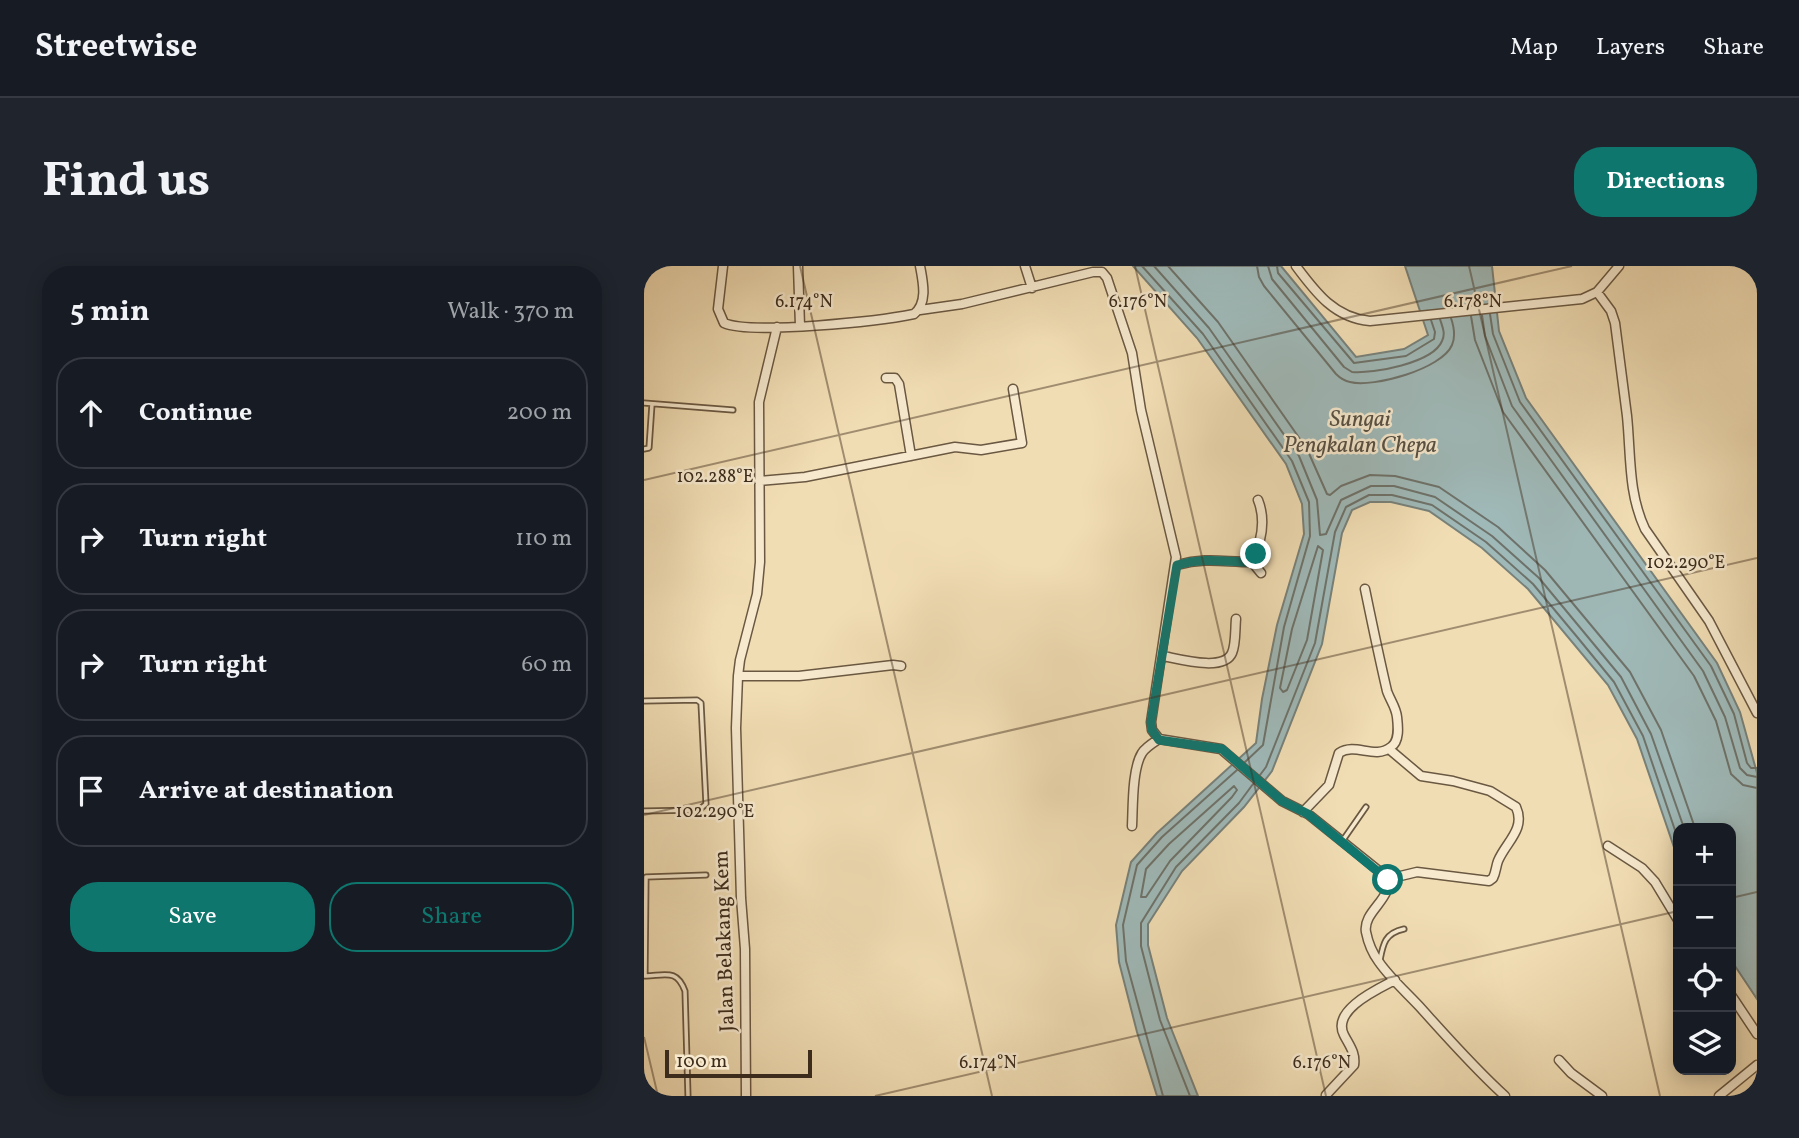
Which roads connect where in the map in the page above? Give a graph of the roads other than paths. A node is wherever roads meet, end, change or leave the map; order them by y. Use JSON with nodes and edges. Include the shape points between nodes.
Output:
{"nodes":[{"id":1,"x":723,"y":266,"type":"edge"},
{"id":2,"x":798,"y":266,"type":"edge"},
{"id":3,"x":920,"y":266,"type":"edge"},
{"id":4,"x":1025,"y":266,"type":"edge"},
{"id":5,"x":1296,"y":266,"type":"edge"},
{"id":6,"x":1619,"y":266,"type":"edge"},
{"id":7,"x":1032,"y":288,"type":"junction"},
{"id":8,"x":1597,"y":292,"type":"junction"},
{"id":9,"x":920,"y":310,"type":"junction"},
{"id":10,"x":800,"y":326,"type":"junction"},
{"id":11,"x":777,"y":327,"type":"junction"},
{"id":12,"x":886,"y":378,"type":"dead end"},
{"id":13,"x":1013,"y":389,"type":"dead end"},
{"id":14,"x":644,"y":403,"type":"edge"},
{"id":15,"x":652,"y":404,"type":"junction"},
{"id":16,"x":733,"y":410,"type":"dead end"},
{"id":17,"x":644,"y":449,"type":"edge"},
{"id":18,"x":911,"y":456,"type":"junction"},
{"id":19,"x":759,"y":481,"type":"junction"},
{"id":20,"x":1258,"y":500,"type":"dead end"},
{"id":21,"x":1252,"y":562,"type":"junction"},
{"id":22,"x":1177,"y":565,"type":"junction"},
{"id":23,"x":1261,"y":573,"type":"dead end"},
{"id":24,"x":1364,"y":589,"type":"dead end"},
{"id":25,"x":1236,"y":619,"type":"dead end"},
{"id":26,"x":1163,"y":656,"type":"junction"},
{"id":27,"x":901,"y":666,"type":"dead end"},
{"id":28,"x":738,"y":676,"type":"junction"},
{"id":29,"x":644,"y":701,"type":"edge"},
{"id":30,"x":1757,"y":713,"type":"edge"},
{"id":31,"x":1159,"y":740,"type":"junction"},
{"id":32,"x":1390,"y":749,"type":"junction"},
{"id":33,"x":1366,"y":807,"type":"dead end"},
{"id":34,"x":644,"y":811,"type":"edge"},
{"id":35,"x":1303,"y":812,"type":"junction"},
{"id":36,"x":1132,"y":826,"type":"dead end"},
{"id":37,"x":1342,"y":842,"type":"junction"},
{"id":38,"x":1608,"y":846,"type":"dead end"},
{"id":39,"x":706,"y":875,"type":"dead end"},
{"id":40,"x":1388,"y":880,"type":"junction"},
{"id":41,"x":1673,"y":912,"type":"edge"},
{"id":42,"x":1404,"y":929,"type":"dead end"},
{"id":43,"x":1379,"y":962,"type":"junction"},
{"id":44,"x":645,"y":976,"type":"edge"},
{"id":45,"x":1395,"y":980,"type":"junction"},
{"id":46,"x":1736,"y":1002,"type":"edge"},
{"id":47,"x":1757,"y":1034,"type":"edge"},
{"id":48,"x":1559,"y":1060,"type":"dead end"},
{"id":49,"x":1757,"y":1065,"type":"edge"},
{"id":50,"x":1326,"y":1095,"type":"edge"},
{"id":51,"x":688,"y":1096,"type":"edge"},
{"id":52,"x":748,"y":1096,"type":"edge"},
{"id":53,"x":1505,"y":1096,"type":"edge"},
{"id":54,"x":1602,"y":1096,"type":"edge"},
{"id":55,"x":1719,"y":1096,"type":"edge"}],
"edges":[{"from":1,"to":11,"type":"street","via":[[718,309],[723,323]]},
{"from":2,"to":10,"type":"street"},
{"from":3,"to":9,"type":"street"},
{"from":4,"to":7,"type":"street"},
{"from":5,"to":8,"type":"street","via":[[1322,298],[1348,317],[1370,321],[1582,299]]},
{"from":6,"to":8,"type":"street"},
{"from":7,"to":9,"type":"street"},
{"from":7,"to":22,"type":"street","via":[[1093,272],[1102,272],[1107,278],[1132,353]]},
{"from":8,"to":30,"type":"street","via":[[1615,323],[1639,516],[1709,621]]},
{"from":9,"to":10,"type":"street","via":[[900,317]]},
{"from":10,"to":11,"type":"street"},
{"from":11,"to":19,"type":"street","name":"Jalan Belakang Kem","via":[[759,402]]},
{"from":12,"to":18,"type":"street","via":[[895,378],[899,384]]},
{"from":13,"to":18,"type":"street","via":[[1021,443],[981,450],[955,447]]},
{"from":14,"to":15,"type":"lane"},
{"from":15,"to":16,"type":"lane"},
{"from":15,"to":17,"type":"lane","via":[[649,447]]},
{"from":18,"to":19,"type":"street","via":[[805,477]]},
{"from":19,"to":28,"type":"street","name":"Jalan Belakang Kem","via":[[757,594]]},
{"from":20,"to":21,"type":"street","via":[[1263,513]]},
{"from":21,"to":22,"type":"street","via":[[1209,559]]},
{"from":21,"to":23,"type":"street"},
{"from":22,"to":26,"type":"street"},
{"from":24,"to":32,"type":"street","via":[[1397,718],[1397,739]]},
{"from":25,"to":26,"type":"street","via":[[1233,652],[1221,664]]},
{"from":26,"to":31,"type":"street","via":[[1151,722]]},
{"from":27,"to":28,"type":"street","via":[[799,676]]},
{"from":28,"to":52,"type":"street","name":"Jalan Belakang Kem"},
{"from":29,"to":34,"type":"lane","via":[[701,703],[706,804],[699,810]]},
{"from":31,"to":35,"type":"street","via":[[1222,749],[1282,801]]},
{"from":31,"to":36,"type":"street","via":[[1142,753],[1137,765]]},
{"from":32,"to":35,"type":"street","via":[[1339,753],[1329,785]]},
{"from":32,"to":40,"type":"street","via":[[1421,776],[1490,791],[1511,802],[1518,818],[1516,834],[1489,881],[1417,872]]},
{"from":33,"to":37,"type":"lane"},
{"from":35,"to":37,"type":"street"},
{"from":37,"to":40,"type":"street"},
{"from":38,"to":41,"type":"street","via":[[1642,868]]},
{"from":39,"to":44,"type":"lane","via":[[646,877]]},
{"from":40,"to":43,"type":"street","via":[[1388,891],[1366,927]]},
{"from":42,"to":43,"type":"lane","via":[[1383,942]]},
{"from":43,"to":45,"type":"street"},
{"from":44,"to":51,"type":"lane","via":[[674,975],[685,991]]},
{"from":45,"to":50,"type":"street","via":[[1368,994],[1343,1017],[1341,1028],[1352,1047],[1354,1065]]},
{"from":45,"to":53,"type":"street"},
{"from":46,"to":47,"type":"street"},
{"from":48,"to":54,"type":"street"},
{"from":49,"to":55,"type":"street"}]}
